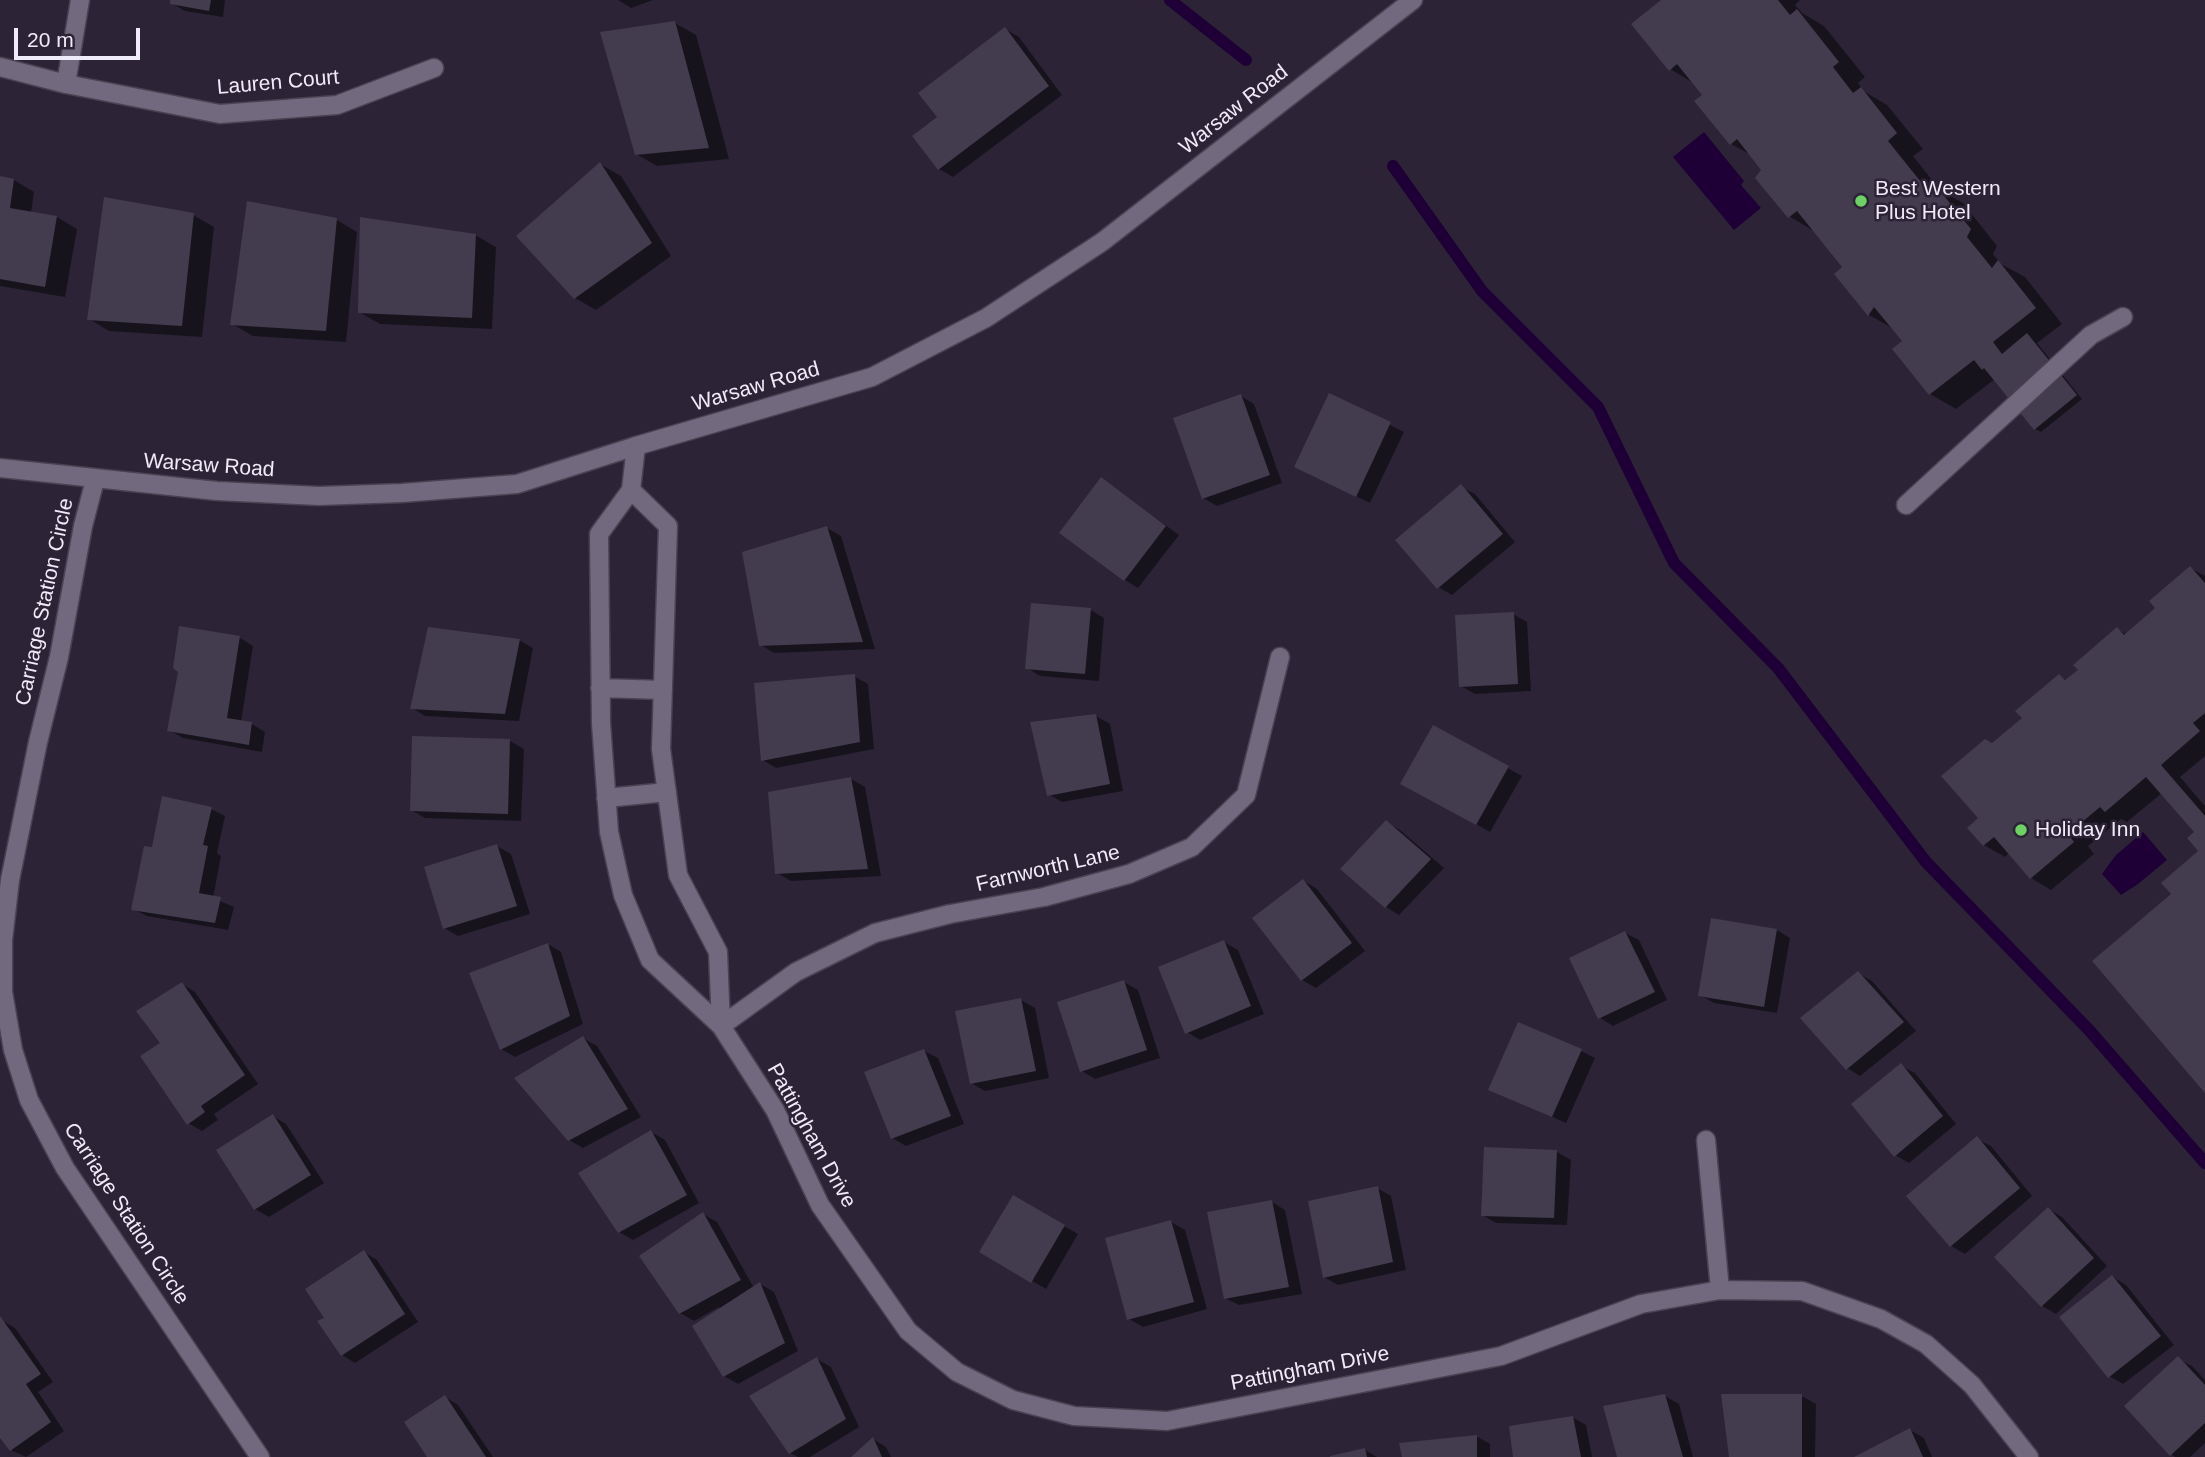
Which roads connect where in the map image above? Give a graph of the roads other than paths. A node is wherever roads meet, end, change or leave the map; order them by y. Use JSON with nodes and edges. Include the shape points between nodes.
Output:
{"nodes":[{"id":1,"x":80,"y":0,"type":"edge"},
{"id":2,"x":1413,"y":0,"type":"edge"},
{"id":3,"x":0,"y":67,"type":"edge"},
{"id":4,"x":434,"y":68,"type":"dead end"},
{"id":5,"x":66,"y":84,"type":"junction"},
{"id":6,"x":2123,"y":317,"type":"dead end"},
{"id":7,"x":636,"y":446,"type":"junction"},
{"id":8,"x":0,"y":468,"type":"edge"},
{"id":9,"x":95,"y":480,"type":"junction"},
{"id":10,"x":631,"y":490,"type":"junction"},
{"id":11,"x":1906,"y":505,"type":"dead end"},
{"id":12,"x":1280,"y":657,"type":"dead end"},
{"id":13,"x":600,"y":688,"type":"junction"},
{"id":14,"x":663,"y":690,"type":"junction"},
{"id":15,"x":667,"y":792,"type":"junction"},
{"id":16,"x":606,"y":798,"type":"junction"},
{"id":17,"x":721,"y":1026,"type":"junction"},
{"id":18,"x":1706,"y":1140,"type":"dead end"},
{"id":19,"x":1720,"y":1290,"type":"junction"},
{"id":20,"x":260,"y":1457,"type":"edge"},
{"id":21,"x":2029,"y":1457,"type":"edge"}],
"edges":[{"from":1,"to":5,"type":"street"},
{"from":2,"to":7,"type":"street","name":"Warsaw Road","via":[[1102,242],[986,318],[872,377]]},
{"from":3,"to":5,"type":"street","name":"Lauren Court"},
{"from":4,"to":5,"type":"street","name":"Lauren Court","via":[[337,105],[220,114]]},
{"from":6,"to":11,"type":"street","via":[[2091,335]]},
{"from":7,"to":9,"type":"street","name":"Warsaw Road","via":[[517,484],[402,494],[243,493]]},
{"from":7,"to":10,"type":"street","name":"Pattingham Drive"},
{"from":8,"to":9,"type":"street","name":"Warsaw Road"},
{"from":9,"to":20,"type":"street","name":"Carriage Station Circle","via":[[10,880],[3,940],[5,1004],[29,1100],[65,1168]]},
{"from":10,"to":13,"type":"street","name":"Pattingham Drive","via":[[599,534]]},
{"from":10,"to":14,"type":"street","via":[[667,526]]},
{"from":12,"to":17,"type":"street","name":"Farnworth Lane","via":[[1246,795],[1192,847],[1117,878],[875,933],[796,972]]},
{"from":13,"to":14,"type":"street"},
{"from":13,"to":16,"type":"street","name":"Pattingham Drive"},
{"from":14,"to":15,"type":"street"},
{"from":15,"to":16,"type":"street"},
{"from":15,"to":17,"type":"street","via":[[678,875],[718,952]]},
{"from":16,"to":17,"type":"street","name":"Pattingham Drive","via":[[623,895],[650,960]]},
{"from":17,"to":19,"type":"street","name":"Pattingham Drive","via":[[775,1110],[820,1205],[908,1331],[957,1372],[1013,1400],[1074,1416],[1167,1421],[1502,1356],[1641,1304]]},
{"from":18,"to":19,"type":"street"},
{"from":19,"to":21,"type":"street","name":"Pattingham Drive","via":[[1802,1291],[1926,1344],[1972,1385]]}]}
